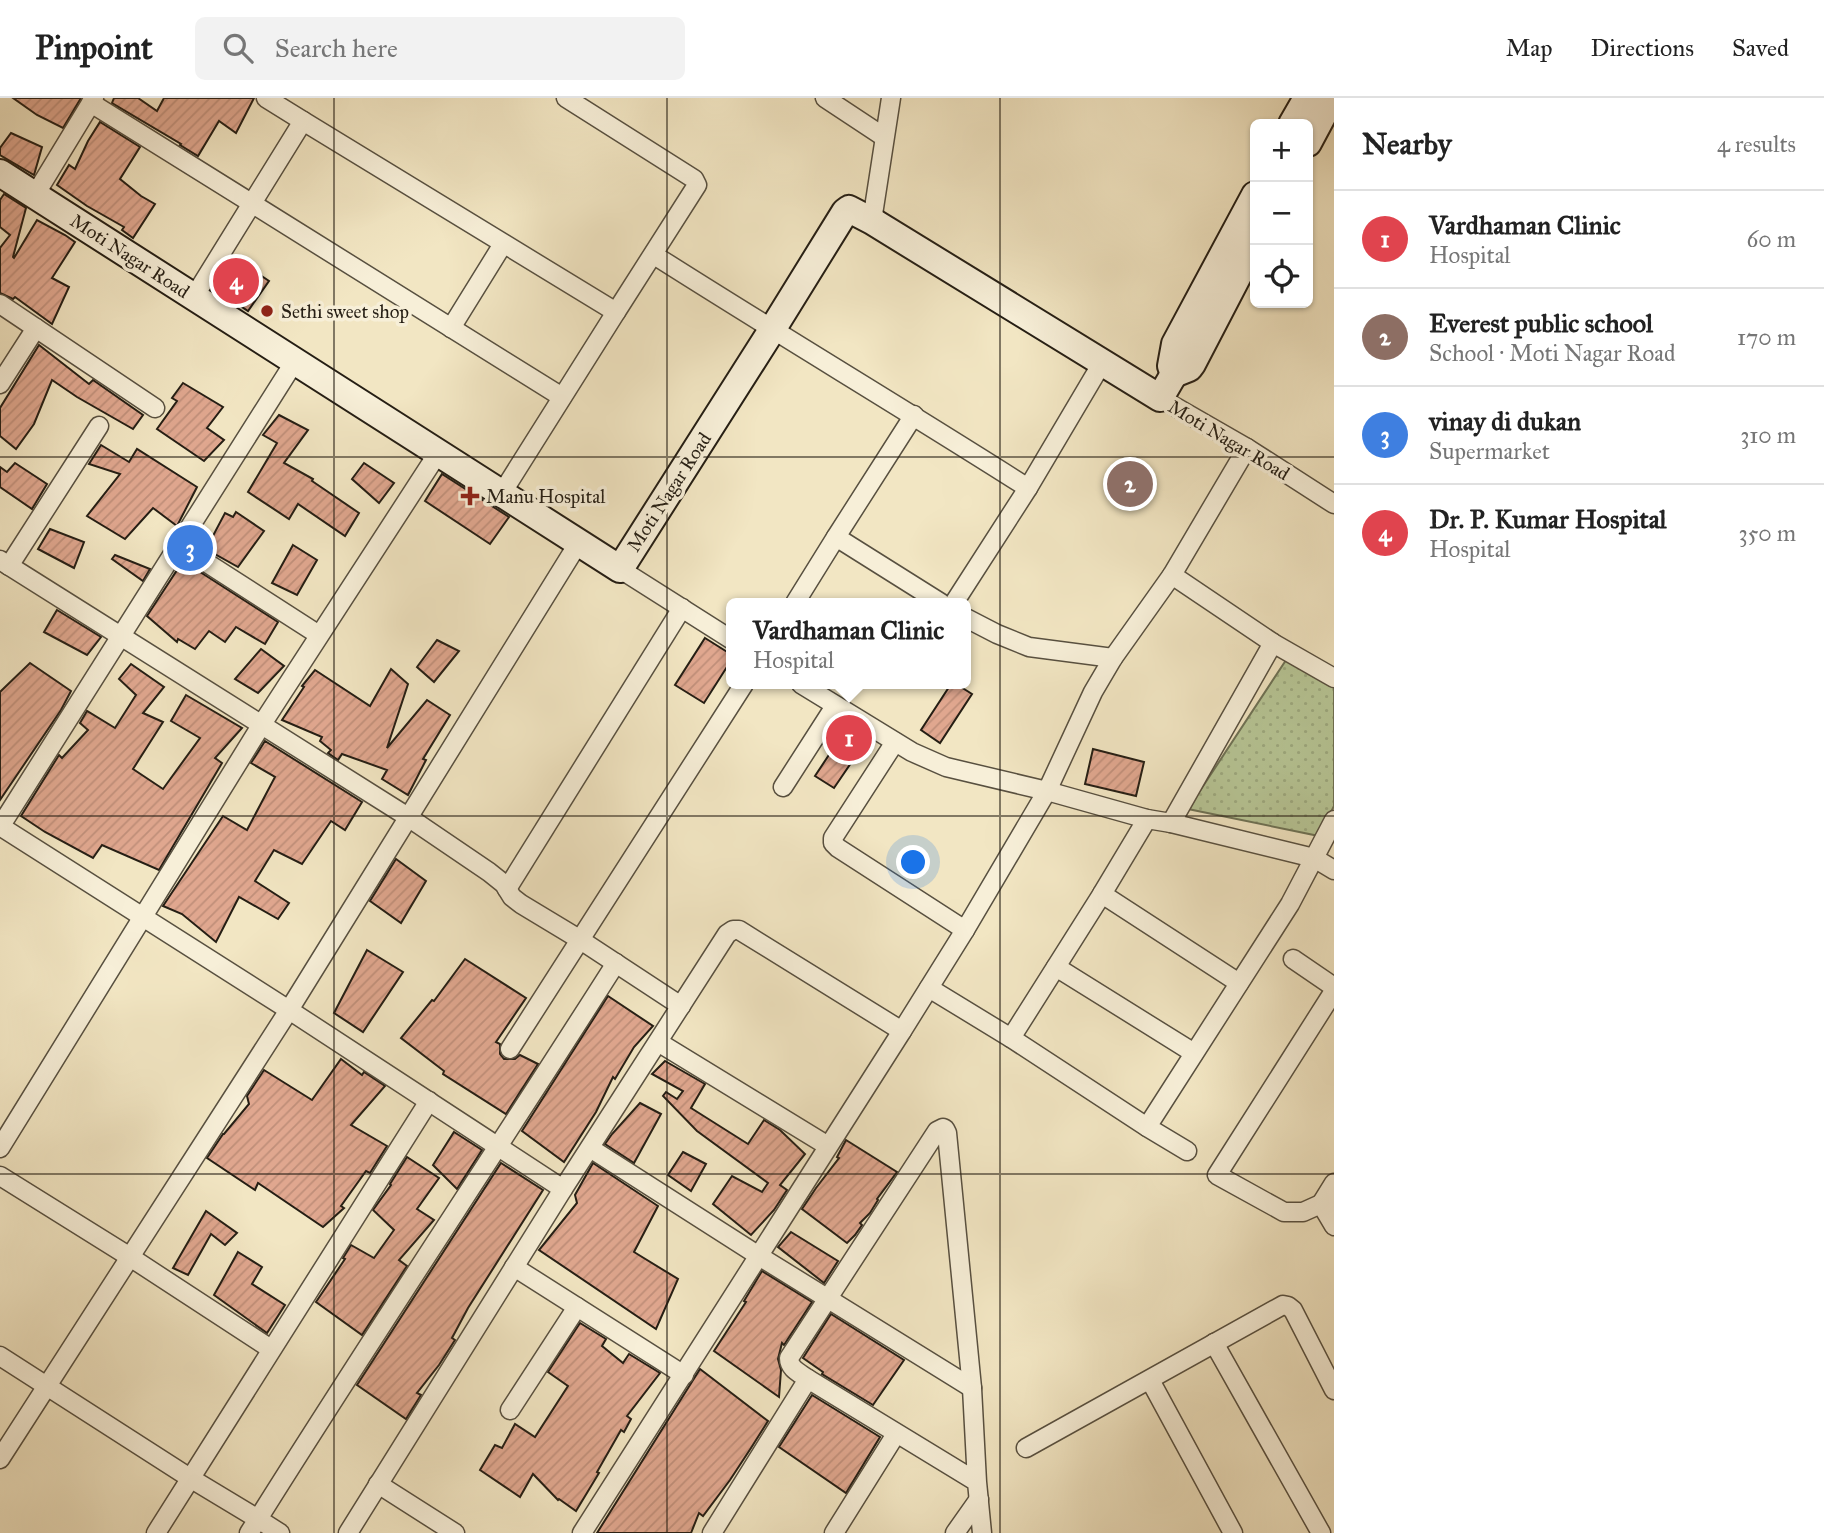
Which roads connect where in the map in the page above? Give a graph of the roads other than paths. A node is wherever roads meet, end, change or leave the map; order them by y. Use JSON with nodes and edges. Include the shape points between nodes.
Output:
{"nodes":[{"id":1,"x":266,"y":98,"type":"edge"},
{"id":2,"x":565,"y":98,"type":"edge"},
{"id":3,"x":825,"y":98,"type":"edge"},
{"id":4,"x":891,"y":98,"type":"edge"},
{"id":5,"x":1307,"y":98,"type":"edge"},
{"id":6,"x":1332,"y":98,"type":"edge"},
{"id":7,"x":92,"y":100,"type":"edge"},
{"id":8,"x":1295,"y":119,"type":"edge"},
{"id":9,"x":303,"y":121,"type":"junction"},
{"id":10,"x":1313,"y":134,"type":"edge"},
{"id":11,"x":884,"y":137,"type":"junction"},
{"id":12,"x":1,"y":176,"type":"edge"},
{"id":13,"x":35,"y":195,"type":"junction"},
{"id":14,"x":252,"y":204,"type":"junction"},
{"id":15,"x":1250,"y":204,"type":"edge"},
{"id":16,"x":872,"y":221,"type":"junction"},
{"id":17,"x":503,"y":244,"type":"junction"},
{"id":18,"x":1254,"y":245,"type":"edge"},
{"id":19,"x":654,"y":255,"type":"junction"},
{"id":20,"x":194,"y":297,"type":"junction"},
{"id":21,"x":0,"y":304,"type":"edge"},
{"id":22,"x":616,"y":312,"type":"junction"},
{"id":23,"x":36,"y":328,"type":"junction"},
{"id":24,"x":451,"y":328,"type":"junction"},
{"id":25,"x":772,"y":330,"type":"junction"},
{"id":26,"x":295,"y":361,"type":"junction"},
{"id":27,"x":1102,"y":363,"type":"junction"},
{"id":28,"x":1174,"y":374,"type":"junction"},
{"id":29,"x":0,"y":384,"type":"edge"},
{"id":30,"x":562,"y":397,"type":"junction"},
{"id":31,"x":1160,"y":398,"type":"junction"},
{"id":32,"x":156,"y":408,"type":"dead end"},
{"id":33,"x":914,"y":415,"type":"junction"},
{"id":34,"x":99,"y":426,"type":"dead end"},
{"id":35,"x":1247,"y":449,"type":"junction"},
{"id":36,"x":438,"y":453,"type":"junction"},
{"id":37,"x":1028,"y":488,"type":"junction"},
{"id":38,"x":502,"y":493,"type":"junction"},
{"id":39,"x":1334,"y":504,"type":"edge"},
{"id":40,"x":836,"y":537,"type":"junction"},
{"id":41,"x":579,"y":542,"type":"junction"},
{"id":42,"x":179,"y":545,"type":"junction"},
{"id":43,"x":4,"y":563,"type":"edge"},
{"id":44,"x":620,"y":569,"type":"junction"},
{"id":45,"x":1172,"y":575,"type":"junction"},
{"id":46,"x":797,"y":598,"type":"edge"},
{"id":47,"x":934,"y":598,"type":"edge"},
{"id":48,"x":957,"y":598,"type":"edge"},
{"id":49,"x":682,"y":608,"type":"junction"},
{"id":50,"x":971,"y":621,"type":"edge"},
{"id":51,"x":319,"y":635,"type":"junction"},
{"id":52,"x":121,"y":636,"type":"junction"},
{"id":53,"x":726,"y":636,"type":"edge"},
{"id":54,"x":1273,"y":643,"type":"junction"},
{"id":55,"x":1113,"y":658,"type":"junction"},
{"id":56,"x":1334,"y":678,"type":"edge"},
{"id":57,"x":741,"y":689,"type":"edge"},
{"id":58,"x":808,"y":689,"type":"edge"},
{"id":59,"x":835,"y":706,"type":"junction"},
{"id":60,"x":262,"y":724,"type":"junction"},
{"id":61,"x":895,"y":742,"type":"junction"},
{"id":62,"x":783,"y":787,"type":"dead end"},
{"id":63,"x":1047,"y":791,"type":"junction"},
{"id":64,"x":408,"y":817,"type":"junction"},
{"id":65,"x":1147,"y":819,"type":"junction"},
{"id":66,"x":1334,"y":820,"type":"edge"},
{"id":67,"x":1171,"y":823,"type":"junction"},
{"id":68,"x":0,"y":827,"type":"edge"},
{"id":69,"x":1314,"y":858,"type":"junction"},
{"id":70,"x":1334,"y":870,"type":"edge"},
{"id":71,"x":507,"y":889,"type":"junction"},
{"id":72,"x":1102,"y":894,"type":"junction"},
{"id":73,"x":142,"y":917,"type":"junction"},
{"id":74,"x":965,"y":930,"type":"junction"},
{"id":75,"x":579,"y":939,"type":"junction"},
{"id":76,"x":1293,"y":959,"type":"dead end"},
{"id":77,"x":616,"y":963,"type":"junction"},
{"id":78,"x":1056,"y":967,"type":"junction"},
{"id":79,"x":1239,"y":983,"type":"junction"},
{"id":80,"x":929,"y":988,"type":"junction"},
{"id":81,"x":1334,"y":989,"type":"edge"},
{"id":82,"x":681,"y":1006,"type":"junction"},
{"id":83,"x":289,"y":1010,"type":"junction"},
{"id":84,"x":902,"y":1031,"type":"junction"},
{"id":85,"x":1011,"y":1038,"type":"junction"},
{"id":86,"x":658,"y":1042,"type":"junction"},
{"id":87,"x":510,"y":1049,"type":"dead end"},
{"id":88,"x":1195,"y":1054,"type":"junction"},
{"id":89,"x":429,"y":1101,"type":"junction"},
{"id":90,"x":1147,"y":1127,"type":"junction"},
{"id":91,"x":499,"y":1146,"type":"junction"},
{"id":92,"x":828,"y":1146,"type":"junction"},
{"id":93,"x":0,"y":1147,"type":"edge"},
{"id":94,"x":590,"y":1148,"type":"junction"},
{"id":95,"x":1186,"y":1152,"type":"dead end"},
{"id":96,"x":0,"y":1176,"type":"edge"},
{"id":97,"x":1334,"y":1183,"type":"edge"},
{"id":98,"x":564,"y":1189,"type":"junction"},
{"id":99,"x":1328,"y":1201,"type":"edge"},
{"id":100,"x":1334,"y":1226,"type":"edge"},
{"id":101,"x":759,"y":1256,"type":"junction"},
{"id":102,"x":130,"y":1257,"type":"junction"},
{"id":103,"x":514,"y":1267,"type":"junction"},
{"id":104,"x":828,"y":1299,"type":"junction"},
{"id":105,"x":577,"y":1307,"type":"junction"},
{"id":106,"x":1214,"y":1343,"type":"junction"},
{"id":107,"x":271,"y":1349,"type":"junction"},
{"id":108,"x":0,"y":1356,"type":"edge"},
{"id":109,"x":684,"y":1375,"type":"junction"},
{"id":110,"x":808,"y":1379,"type":"junction"},
{"id":111,"x":1150,"y":1380,"type":"junction"},
{"id":112,"x":46,"y":1387,"type":"junction"},
{"id":113,"x":972,"y":1388,"type":"junction"},
{"id":114,"x":1334,"y":1390,"type":"edge"},
{"id":115,"x":510,"y":1410,"type":"dead end"},
{"id":116,"x":896,"y":1434,"type":"junction"},
{"id":117,"x":1026,"y":1448,"type":"dead end"},
{"id":118,"x":0,"y":1459,"type":"edge"},
{"id":119,"x":190,"y":1478,"type":"junction"},
{"id":120,"x":378,"y":1484,"type":"junction"},
{"id":121,"x":978,"y":1491,"type":"junction"},
{"id":122,"x":254,"y":1526,"type":"edge"},
{"id":123,"x":156,"y":1533,"type":"edge"},
{"id":124,"x":280,"y":1533,"type":"edge"},
{"id":125,"x":348,"y":1533,"type":"edge"},
{"id":126,"x":454,"y":1533,"type":"edge"},
{"id":127,"x":582,"y":1533,"type":"edge"},
{"id":128,"x":712,"y":1533,"type":"edge"},
{"id":129,"x":834,"y":1533,"type":"edge"},
{"id":130,"x":955,"y":1533,"type":"edge"},
{"id":131,"x":982,"y":1533,"type":"edge"},
{"id":132,"x":1233,"y":1533,"type":"edge"},
{"id":133,"x":1321,"y":1533,"type":"edge"}],
"edges":[{"from":1,"to":9,"type":"street"},
{"from":2,"to":19,"type":"street","via":[[694,179],[697,185]]},
{"from":3,"to":11,"type":"street"},
{"from":4,"to":11,"type":"street"},
{"from":5,"to":8,"type":"street"},
{"from":6,"to":10,"type":"street"},
{"from":7,"to":13,"type":"street"},
{"from":7,"to":14,"type":"street"},
{"from":9,"to":14,"type":"street"},
{"from":9,"to":17,"type":"street"},
{"from":11,"to":16,"type":"street"},
{"from":12,"to":13,"type":"street","name":"Moti Nagar Road"},
{"from":13,"to":20,"type":"street","name":"Moti Nagar Road"},
{"from":14,"to":20,"type":"street"},
{"from":14,"to":24,"type":"street"},
{"from":15,"to":28,"type":"street","via":[[1175,344]]},
{"from":16,"to":25,"type":"street","name":"Moti Nagar Road","via":[[849,209],[845,212]]},
{"from":16,"to":27,"type":"street","name":"Moti Nagar Road"},
{"from":17,"to":22,"type":"street"},
{"from":17,"to":24,"type":"street"},
{"from":18,"to":28,"type":"street","via":[[1192,364]]},
{"from":19,"to":22,"type":"street"},
{"from":19,"to":25,"type":"street"},
{"from":20,"to":26,"type":"street","name":"Moti Nagar Road"},
{"from":21,"to":23,"type":"street"},
{"from":22,"to":30,"type":"street"},
{"from":23,"to":29,"type":"street"},
{"from":23,"to":32,"type":"street"},
{"from":24,"to":30,"type":"street"},
{"from":25,"to":33,"type":"street"},
{"from":25,"to":44,"type":"street","name":"Moti Nagar Road"},
{"from":26,"to":36,"type":"street","name":"Moti Nagar Road"},
{"from":26,"to":42,"type":"street"},
{"from":27,"to":31,"type":"street","name":"Moti Nagar Road"},
{"from":27,"to":37,"type":"street"},
{"from":28,"to":31,"type":"street","name":"Moti Nagar Road"},
{"from":30,"to":38,"type":"street"},
{"from":31,"to":35,"type":"street","name":"Moti Nagar Road"},
{"from":33,"to":37,"type":"street"},
{"from":33,"to":40,"type":"street"},
{"from":34,"to":43,"type":"street"},
{"from":35,"to":39,"type":"street","name":"Moti Nagar Road"},
{"from":35,"to":45,"type":"street"},
{"from":36,"to":38,"type":"street","name":"Moti Nagar Road"},
{"from":36,"to":51,"type":"street"},
{"from":37,"to":48,"type":"street"},
{"from":38,"to":41,"type":"street","name":"Moti Nagar Road"},
{"from":40,"to":46,"type":"street"},
{"from":40,"to":47,"type":"street"},
{"from":41,"to":44,"type":"street","name":"Moti Nagar Road"},
{"from":41,"to":64,"type":"street"},
{"from":42,"to":51,"type":"street"},
{"from":42,"to":52,"type":"street"},
{"from":43,"to":52,"type":"street"},
{"from":44,"to":49,"type":"street"},
{"from":45,"to":54,"type":"street"},
{"from":45,"to":55,"type":"street"},
{"from":49,"to":53,"type":"street"},
{"from":49,"to":71,"type":"street"},
{"from":50,"to":55,"type":"street","via":[[1029,647]]},
{"from":51,"to":60,"type":"street"},
{"from":52,"to":60,"type":"street"},
{"from":52,"to":68,"type":"street"},
{"from":54,"to":56,"type":"street"},
{"from":54,"to":67,"type":"street"},
{"from":55,"to":63,"type":"street"},
{"from":57,"to":75,"type":"street"},
{"from":58,"to":59,"type":"street"},
{"from":59,"to":61,"type":"street"},
{"from":59,"to":62,"type":"street"},
{"from":60,"to":64,"type":"street"},
{"from":60,"to":73,"type":"street"},
{"from":61,"to":63,"type":"street","via":[[946,767]]},
{"from":61,"to":74,"type":"street","via":[[833,842]]},
{"from":63,"to":65,"type":"street"},
{"from":63,"to":74,"type":"street"},
{"from":64,"to":71,"type":"street"},
{"from":64,"to":83,"type":"street"},
{"from":65,"to":67,"type":"street"},
{"from":65,"to":72,"type":"street"},
{"from":66,"to":69,"type":"street"},
{"from":67,"to":69,"type":"street"},
{"from":68,"to":73,"type":"street"},
{"from":69,"to":70,"type":"street"},
{"from":69,"to":79,"type":"street"},
{"from":71,"to":75,"type":"street","via":[[522,904]]},
{"from":72,"to":78,"type":"street"},
{"from":72,"to":79,"type":"street"},
{"from":73,"to":83,"type":"street"},
{"from":73,"to":93,"type":"street"},
{"from":74,"to":80,"type":"street"},
{"from":75,"to":77,"type":"street"},
{"from":75,"to":87,"type":"street"},
{"from":76,"to":81,"type":"street"},
{"from":77,"to":82,"type":"street"},
{"from":77,"to":91,"type":"street"},
{"from":78,"to":85,"type":"street"},
{"from":78,"to":88,"type":"street"},
{"from":79,"to":88,"type":"street"},
{"from":80,"to":84,"type":"street"},
{"from":80,"to":85,"type":"street"},
{"from":81,"to":99,"type":"street","via":[[1217,1175],[1284,1212],[1303,1212]]},
{"from":82,"to":84,"type":"street","via":[[727,934],[739,930]]},
{"from":82,"to":86,"type":"street"},
{"from":83,"to":89,"type":"street"},
{"from":83,"to":102,"type":"street"},
{"from":84,"to":92,"type":"street"},
{"from":85,"to":90,"type":"street"},
{"from":86,"to":92,"type":"street"},
{"from":86,"to":94,"type":"street"},
{"from":88,"to":90,"type":"street"},
{"from":89,"to":91,"type":"street"},
{"from":89,"to":107,"type":"street"},
{"from":90,"to":95,"type":"street"},
{"from":91,"to":98,"type":"street"},
{"from":91,"to":122,"type":"street"},
{"from":92,"to":101,"type":"street"},
{"from":94,"to":98,"type":"street"},
{"from":94,"to":101,"type":"street"},
{"from":96,"to":102,"type":"street"},
{"from":97,"to":99,"type":"street"},
{"from":98,"to":103,"type":"street"},
{"from":99,"to":100,"type":"street"},
{"from":101,"to":104,"type":"street"},
{"from":101,"to":109,"type":"street"},
{"from":102,"to":107,"type":"street"},
{"from":102,"to":112,"type":"street"},
{"from":103,"to":105,"type":"street"},
{"from":103,"to":120,"type":"street"},
{"from":104,"to":110,"type":"street","via":[[789,1358],[792,1368]]},
{"from":104,"to":113,"type":"street"},
{"from":104,"to":113,"type":"street","via":[[937,1131],[945,1129]]},
{"from":105,"to":109,"type":"street"},
{"from":105,"to":115,"type":"street"},
{"from":106,"to":111,"type":"street"},
{"from":106,"to":114,"type":"street","via":[[1278,1307],[1288,1306]]},
{"from":106,"to":133,"type":"street"},
{"from":107,"to":119,"type":"street"},
{"from":108,"to":112,"type":"street"},
{"from":109,"to":127,"type":"street"},
{"from":110,"to":116,"type":"street"},
{"from":110,"to":128,"type":"street"},
{"from":111,"to":117,"type":"street"},
{"from":111,"to":132,"type":"street"},
{"from":112,"to":118,"type":"street"},
{"from":112,"to":119,"type":"street"},
{"from":113,"to":121,"type":"street"},
{"from":116,"to":121,"type":"street"},
{"from":116,"to":129,"type":"street"},
{"from":119,"to":122,"type":"street"},
{"from":119,"to":123,"type":"street"},
{"from":120,"to":125,"type":"street"},
{"from":120,"to":126,"type":"street"},
{"from":121,"to":130,"type":"street"},
{"from":121,"to":131,"type":"street"},
{"from":122,"to":124,"type":"street"}]}
